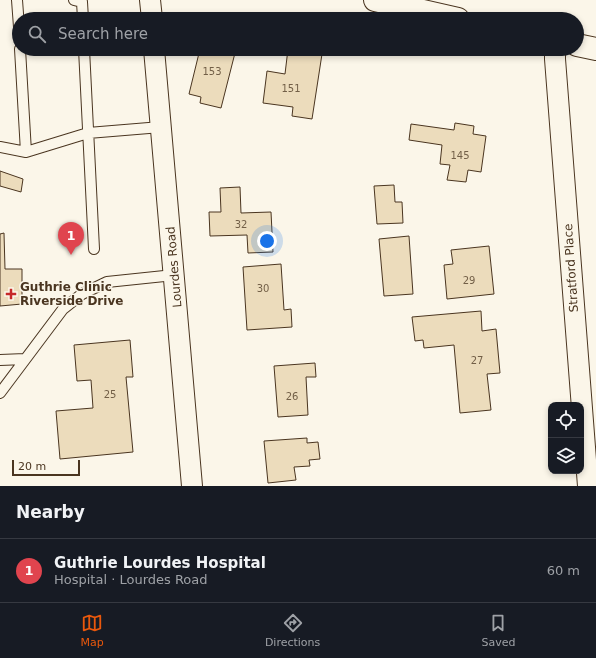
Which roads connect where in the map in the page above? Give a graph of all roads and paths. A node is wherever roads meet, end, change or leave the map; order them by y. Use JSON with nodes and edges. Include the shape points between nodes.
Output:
{"nodes":[{"id":1,"x":18,"y":0,"type":"edge"},
{"id":2,"x":74,"y":0,"type":"edge"},
{"id":3,"x":150,"y":0,"type":"edge"},
{"id":4,"x":375,"y":0,"type":"edge"},
{"id":5,"x":18,"y":12,"type":"edge"},
{"id":6,"x":82,"y":12,"type":"edge"},
{"id":7,"x":151,"y":12,"type":"edge"},
{"id":8,"x":427,"y":12,"type":"edge"},
{"id":9,"x":584,"y":46,"type":"edge"},
{"id":10,"x":596,"y":49,"type":"edge"},
{"id":11,"x":20,"y":56,"type":"edge"},
{"id":12,"x":84,"y":56,"type":"edge"},
{"id":13,"x":155,"y":56,"type":"edge"},
{"id":14,"x":555,"y":56,"type":"edge"},
{"id":15,"x":162,"y":127,"type":"junction"},
{"id":16,"x":88,"y":133,"type":"junction"},
{"id":17,"x":0,"y":147,"type":"edge"},
{"id":18,"x":26,"y":152,"type":"junction"},
{"id":19,"x":94,"y":249,"type":"dead end"},
{"id":20,"x":174,"y":274,"type":"junction"},
{"id":21,"x":25,"y":359,"type":"junction"},
{"id":22,"x":0,"y":360,"type":"edge"},
{"id":23,"x":0,"y":393,"type":"edge"},
{"id":24,"x":192,"y":486,"type":"edge"},
{"id":25,"x":588,"y":486,"type":"edge"}],
"edges":[{"from":1,"to":5,"type":"lane"},
{"from":2,"to":6,"type":"lane","via":[[82,2]]},
{"from":3,"to":7,"type":"street"},
{"from":4,"to":8,"type":"main road"},
{"from":9,"to":10,"type":"main road"},
{"from":11,"to":18,"type":"lane"},
{"from":12,"to":16,"type":"lane"},
{"from":13,"to":15,"type":"street","name":"Lourdes Road"},
{"from":14,"to":25,"type":"street","name":"Stratford Place"},
{"from":15,"to":16,"type":"lane"},
{"from":15,"to":20,"type":"street","name":"Lourdes Road"},
{"from":16,"to":18,"type":"lane"},
{"from":16,"to":19,"type":"lane"},
{"from":17,"to":18,"type":"lane"},
{"from":20,"to":21,"type":"lane","via":[[107,282],[82,294],[63,309]]},
{"from":20,"to":24,"type":"street","name":"Lourdes Road"},
{"from":21,"to":22,"type":"lane"},
{"from":21,"to":23,"type":"lane"}]}
